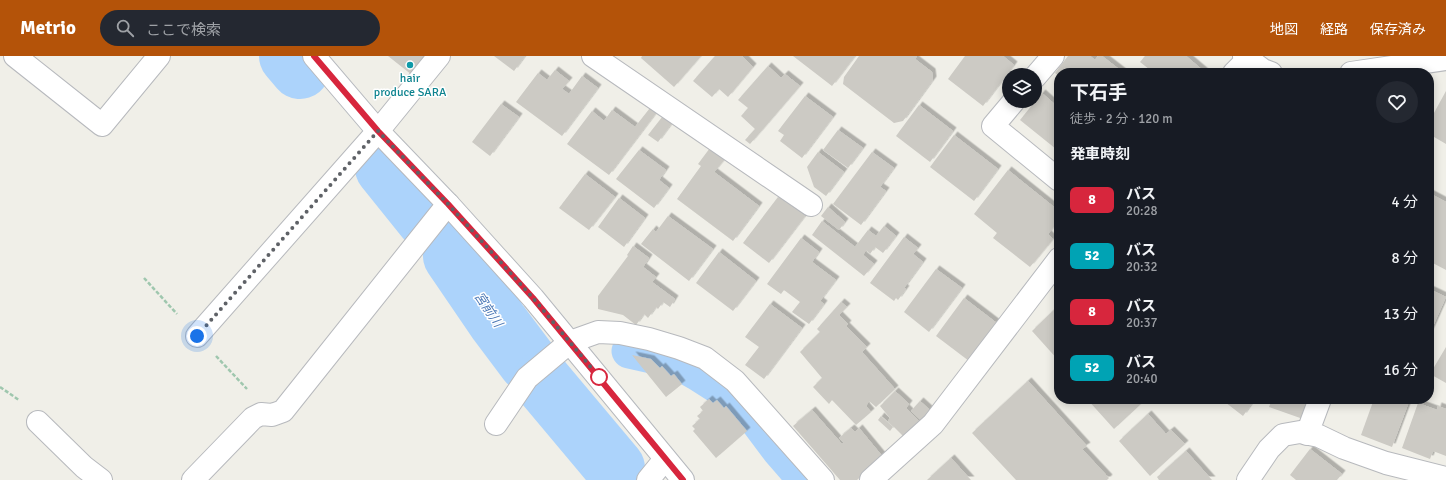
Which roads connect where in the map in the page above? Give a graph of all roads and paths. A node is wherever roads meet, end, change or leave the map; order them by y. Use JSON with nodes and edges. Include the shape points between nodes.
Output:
{"nodes":[{"id":1,"x":11,"y":56,"type":"edge"},
{"id":2,"x":15,"y":56,"type":"edge"},
{"id":3,"x":159,"y":56,"type":"edge"},
{"id":4,"x":314,"y":56,"type":"edge"},
{"id":5,"x":439,"y":56,"type":"edge"},
{"id":6,"x":593,"y":56,"type":"edge"},
{"id":7,"x":1053,"y":56,"type":"edge"},
{"id":8,"x":1446,"y":59,"type":"edge"},
{"id":9,"x":1242,"y":63,"type":"edge"},
{"id":10,"x":0,"y":64,"type":"edge"},
{"id":11,"x":1368,"y":66,"type":"edge"},
{"id":12,"x":1257,"y":68,"type":"edge"},
{"id":13,"x":1042,"y":69,"type":"edge"},
{"id":14,"x":1008,"y":108,"type":"edge"},
{"id":15,"x":378,"y":131,"type":"junction"},
{"id":16,"x":1054,"y":176,"type":"edge"},
{"id":17,"x":448,"y":204,"type":"junction"},
{"id":18,"x":811,"y":205,"type":"dead end"},
{"id":19,"x":1054,"y":266,"type":"edge"},
{"id":20,"x":197,"y":336,"type":"dead end"},
{"id":21,"x":570,"y":342,"type":"junction"},
{"id":22,"x":1318,"y":404,"type":"edge"},
{"id":23,"x":38,"y":422,"type":"dead end"},
{"id":24,"x":496,"y":424,"type":"dead end"},
{"id":25,"x":1307,"y":434,"type":"junction"},
{"id":26,"x":665,"y":459,"type":"junction"},
{"id":27,"x":1446,"y":478,"type":"edge"},
{"id":28,"x":102,"y":480,"type":"edge"},
{"id":29,"x":193,"y":480,"type":"edge"},
{"id":30,"x":648,"y":480,"type":"edge"},
{"id":31,"x":683,"y":480,"type":"edge"},
{"id":32,"x":823,"y":480,"type":"edge"},
{"id":33,"x":871,"y":480,"type":"edge"},
{"id":34,"x":1248,"y":480,"type":"edge"}],
"edges":[{"from":1,"to":10,"type":"street"},
{"from":2,"to":3,"type":"street","via":[[102,125]]},
{"from":4,"to":15,"type":"street"},
{"from":5,"to":15,"type":"street"},
{"from":6,"to":18,"type":"street"},
{"from":7,"to":13,"type":"street"},
{"from":8,"to":11,"type":"street"},
{"from":9,"to":12,"type":"street"},
{"from":14,"to":16,"type":"street","via":[[993,126]]},
{"from":15,"to":17,"type":"street"},
{"from":15,"to":20,"type":"street"},
{"from":17,"to":21,"type":"street"},
{"from":17,"to":29,"type":"street","via":[[283,410],[253,418]]},
{"from":19,"to":33,"type":"street","via":[[933,424]]},
{"from":21,"to":24,"type":"street","via":[[527,378]]},
{"from":21,"to":26,"type":"street"},
{"from":21,"to":32,"type":"street","via":[[598,332],[620,333],[679,348],[705,358],[735,381]]},
{"from":22,"to":25,"type":"street"},
{"from":23,"to":28,"type":"street","via":[[84,467]]},
{"from":25,"to":27,"type":"street","via":[[1319,436],[1386,463]]},
{"from":25,"to":34,"type":"street","via":[[1300,432],[1283,435],[1269,449]]},
{"from":26,"to":30,"type":"street"},
{"from":26,"to":31,"type":"street"}]}
